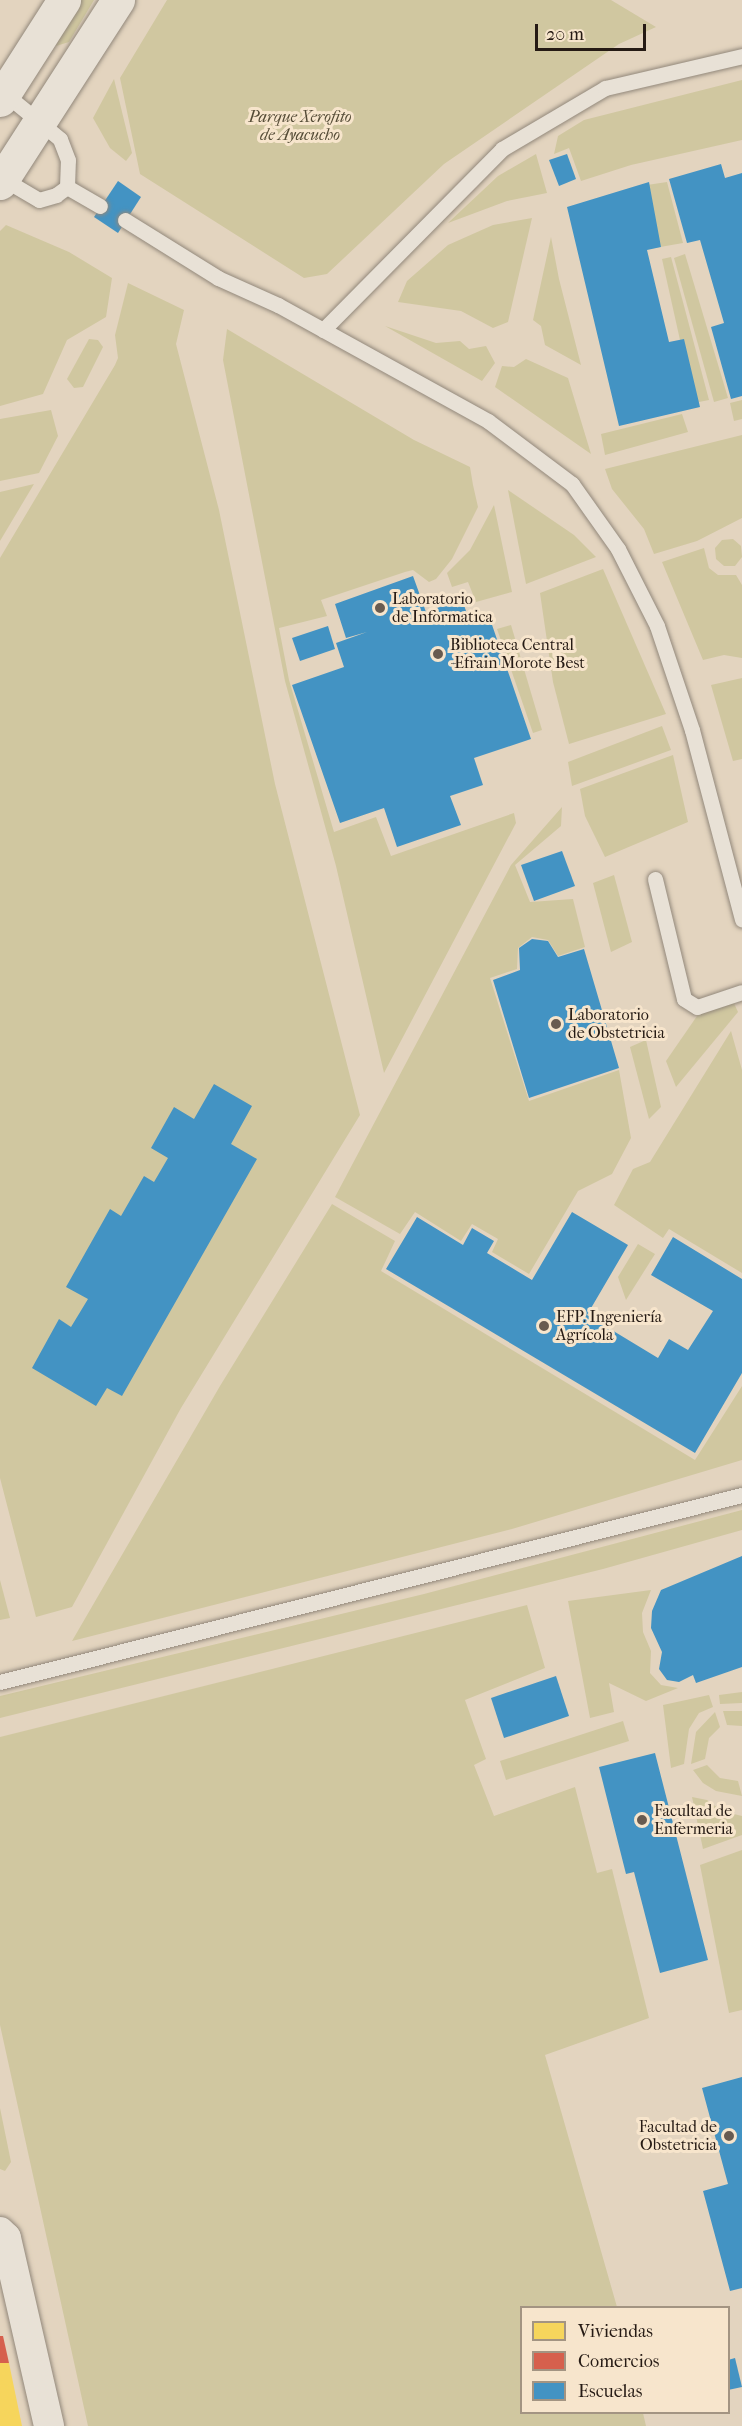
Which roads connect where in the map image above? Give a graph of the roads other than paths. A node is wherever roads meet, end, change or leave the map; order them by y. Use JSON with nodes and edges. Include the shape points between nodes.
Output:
{"nodes":[{"id":1,"x":63,"y":0,"type":"edge"},
{"id":2,"x":118,"y":0,"type":"edge"},
{"id":3,"x":742,"y":56,"type":"edge"},
{"id":4,"x":2,"y":97,"type":"edge"},
{"id":5,"x":41,"y":121,"type":"junction"},
{"id":6,"x":1,"y":179,"type":"edge"},
{"id":7,"x":67,"y":187,"type":"junction"},
{"id":8,"x":100,"y":206,"type":"dead end"},
{"id":9,"x":124,"y":220,"type":"dead end"},
{"id":10,"x":324,"y":330,"type":"junction"},
{"id":11,"x":655,"y":879,"type":"dead end"},
{"id":12,"x":742,"y":919,"type":"edge"},
{"id":13,"x":742,"y":992,"type":"edge"},
{"id":14,"x":742,"y":1495,"type":"edge"},
{"id":15,"x":0,"y":1682,"type":"edge"},
{"id":16,"x":0,"y":2232,"type":"edge"},
{"id":17,"x":49,"y":2426,"type":"edge"}],
"edges":[{"from":1,"to":4,"type":"street"},
{"from":2,"to":5,"type":"street"},
{"from":3,"to":10,"type":"lane","via":[[605,88],[502,148]]},
{"from":4,"to":5,"type":"lane"},
{"from":5,"to":6,"type":"street"},
{"from":5,"to":7,"type":"lane","via":[[60,139],[68,160]]},
{"from":6,"to":7,"type":"lane","via":[[39,200]]},
{"from":7,"to":8,"type":"lane"},
{"from":9,"to":10,"type":"lane","via":[[218,278]]},
{"from":10,"to":12,"type":"lane","via":[[488,421],[572,484],[618,549],[657,626],[692,730]]},
{"from":11,"to":13,"type":"lane","via":[[684,999],[697,1007]]},
{"from":14,"to":15,"type":"lane"},
{"from":16,"to":17,"type":"street","via":[[6,2238]]}]}
